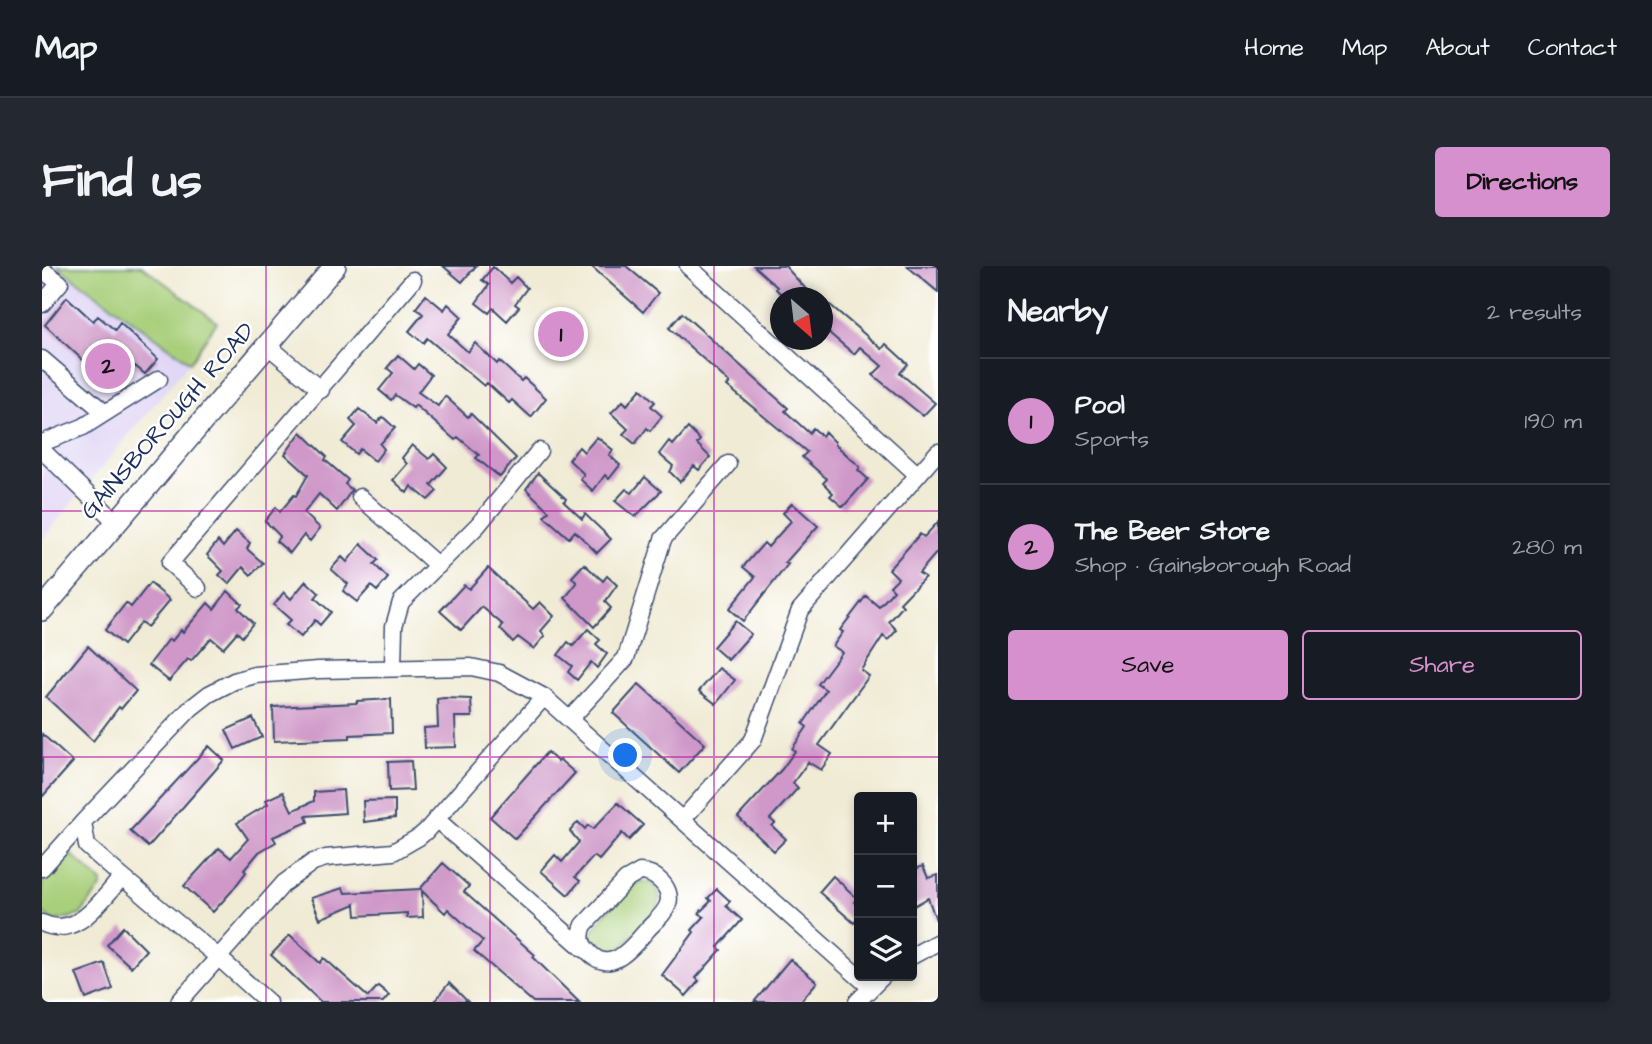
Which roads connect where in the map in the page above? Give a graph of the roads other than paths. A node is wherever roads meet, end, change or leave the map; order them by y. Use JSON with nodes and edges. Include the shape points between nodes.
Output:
{"nodes":[{"id":1,"x":335,"y":266,"type":"edge"},
{"id":2,"x":688,"y":266,"type":"edge"},
{"id":3,"x":42,"y":270,"type":"edge"},
{"id":4,"x":414,"y":280,"type":"dead end"},
{"id":5,"x":42,"y":304,"type":"edge"},
{"id":6,"x":267,"y":345,"type":"junction"},
{"id":7,"x":42,"y":359,"type":"edge"},
{"id":8,"x":159,"y":380,"type":"dead end"},
{"id":9,"x":321,"y":390,"type":"junction"},
{"id":10,"x":105,"y":413,"type":"junction"},
{"id":11,"x":42,"y":443,"type":"edge"},
{"id":12,"x":42,"y":450,"type":"edge"},
{"id":13,"x":539,"y":450,"type":"dead end"},
{"id":14,"x":938,"y":452,"type":"edge"},
{"id":15,"x":728,"y":464,"type":"dead end"},
{"id":16,"x":918,"y":475,"type":"junction"},
{"id":17,"x":360,"y":497,"type":"dead end"},
{"id":18,"x":116,"y":522,"type":"junction"},
{"id":19,"x":438,"y":566,"type":"junction"},
{"id":20,"x":198,"y":588,"type":"dead end"},
{"id":21,"x":42,"y":610,"type":"edge"},
{"id":22,"x":393,"y":667,"type":"junction"},
{"id":23,"x":544,"y":697,"type":"junction"},
{"id":24,"x":569,"y":719,"type":"junction"},
{"id":25,"x":436,"y":818,"type":"junction"},
{"id":26,"x":682,"y":819,"type":"junction"},
{"id":27,"x":83,"y":822,"type":"junction"},
{"id":28,"x":42,"y":868,"type":"edge"},
{"id":29,"x":122,"y":877,"type":"junction"},
{"id":30,"x":42,"y":923,"type":"edge"},
{"id":31,"x":938,"y":942,"type":"edge"},
{"id":32,"x":587,"y":951,"type":"junction"},
{"id":33,"x":917,"y":953,"type":"edge"},
{"id":34,"x":218,"y":957,"type":"junction"},
{"id":35,"x":878,"y":981,"type":"edge"},
{"id":36,"x":870,"y":987,"type":"junction"},
{"id":37,"x":179,"y":1002,"type":"edge"},
{"id":38,"x":268,"y":1002,"type":"edge"},
{"id":39,"x":857,"y":1002,"type":"edge"}],
"edges":[{"from":1,"to":6,"type":"main road","name":"GAINSBOROUGH ROAD"},
{"from":2,"to":16,"type":"street"},
{"from":3,"to":5,"type":"street","via":[[60,284]]},
{"from":4,"to":9,"type":"street"},
{"from":6,"to":9,"type":"street"},
{"from":6,"to":18,"type":"main road","name":"GAINSBOROUGH ROAD"},
{"from":7,"to":10,"type":"street"},
{"from":8,"to":10,"type":"street"},
{"from":9,"to":20,"type":"street","via":[[170,563]]},
{"from":10,"to":11,"type":"street"},
{"from":12,"to":18,"type":"street"},
{"from":13,"to":19,"type":"street"},
{"from":14,"to":16,"type":"street"},
{"from":15,"to":24,"type":"street","via":[[663,539],[626,658]]},
{"from":16,"to":26,"type":"street","via":[[800,610],[753,740]]},
{"from":17,"to":19,"type":"street"},
{"from":18,"to":21,"type":"main road","name":"GAINSBOROUGH ROAD"},
{"from":19,"to":22,"type":"street","via":[[401,602],[394,626]]},
{"from":22,"to":23,"type":"street","via":[[471,667],[507,676]]},
{"from":22,"to":27,"type":"street","via":[[255,675],[234,681],[191,708]]},
{"from":23,"to":24,"type":"street"},
{"from":23,"to":25,"type":"street"},
{"from":24,"to":26,"type":"street"},
{"from":25,"to":32,"type":"street"},
{"from":25,"to":34,"type":"street","via":[[426,831],[393,852],[326,858],[302,868]]},
{"from":26,"to":36,"type":"street"},
{"from":27,"to":28,"type":"street"},
{"from":27,"to":29,"type":"street","via":[[87,846]]},
{"from":29,"to":30,"type":"street","via":[[83,919],[66,928],[53,929]]},
{"from":29,"to":34,"type":"street"},
{"from":31,"to":33,"type":"street"},
{"from":32,"to":32,"type":"street","via":[[607,961],[627,952],[667,907],[668,895],[657,877],[640,872],[626,880],[584,925],[581,938]]},
{"from":34,"to":37,"type":"street"},
{"from":34,"to":38,"type":"street"},
{"from":35,"to":36,"type":"street"},
{"from":36,"to":39,"type":"street"}]}
